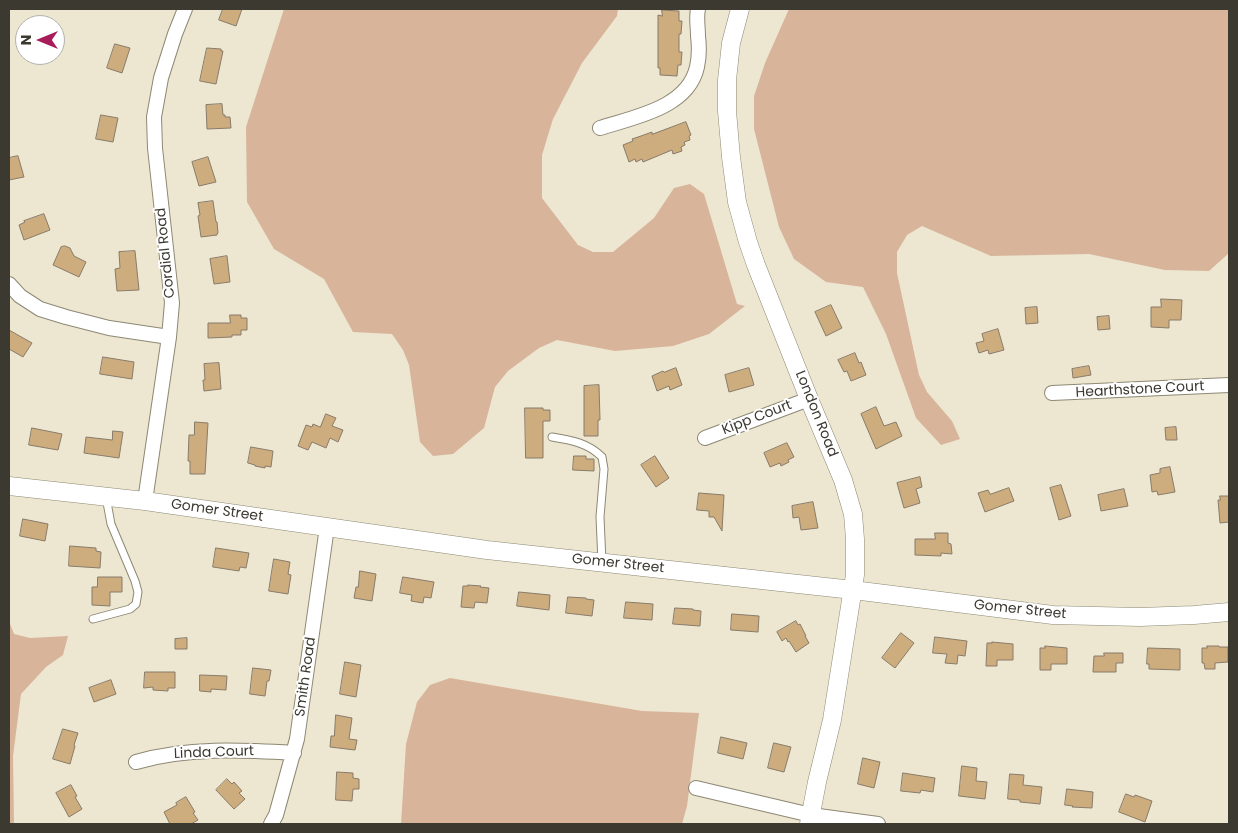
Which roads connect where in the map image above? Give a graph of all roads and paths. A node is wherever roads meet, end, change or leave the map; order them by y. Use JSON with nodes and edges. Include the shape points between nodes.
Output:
{"nodes":[{"id":1,"x":185,"y":9,"type":"edge"},
{"id":2,"x":698,"y":9,"type":"edge"},
{"id":3,"x":740,"y":9,"type":"edge"},
{"id":4,"x":600,"y":128,"type":"dead end"},
{"id":5,"x":9,"y":284,"type":"edge"},
{"id":6,"x":170,"y":337,"type":"junction"},
{"id":7,"x":1229,"y":385,"type":"edge"},
{"id":8,"x":1052,"y":394,"type":"dead end"},
{"id":9,"x":809,"y":399,"type":"junction"},
{"id":10,"x":552,"y":436,"type":"dead end"},
{"id":11,"x":705,"y":438,"type":"dead end"},
{"id":12,"x":9,"y":486,"type":"edge"},
{"id":13,"x":106,"y":497,"type":"junction"},
{"id":14,"x":144,"y":501,"type":"junction"},
{"id":15,"x":327,"y":527,"type":"junction"},
{"id":16,"x":602,"y":562,"type":"junction"},
{"id":17,"x":853,"y":590,"type":"junction"},
{"id":18,"x":1229,"y":612,"type":"edge"},
{"id":19,"x":93,"y":619,"type":"dead end"},
{"id":20,"x":294,"y":753,"type":"junction"},
{"id":21,"x":136,"y":762,"type":"dead end"},
{"id":22,"x":696,"y":788,"type":"dead end"},
{"id":23,"x":810,"y":819,"type":"edge"},
{"id":24,"x":271,"y":824,"type":"edge"},
{"id":25,"x":878,"y":824,"type":"edge"}],
"edges":[{"from":1,"to":6,"type":"street","name":"Cordial Road","via":[[161,78],[154,117],[172,303]]},
{"from":2,"to":4,"type":"street","via":[[697,67],[684,92],[652,112]]},
{"from":3,"to":9,"type":"street","name":"London Road","via":[[731,43],[727,80],[737,202],[756,264]]},
{"from":5,"to":6,"type":"street","via":[[40,309],[66,318]]},
{"from":6,"to":14,"type":"street","name":"Cordial Road"},
{"from":7,"to":8,"type":"street","name":"Hearthstone Court"},
{"from":9,"to":11,"type":"street","name":"Kipp Court"},
{"from":9,"to":17,"type":"street","name":"London Road","via":[[843,480],[853,514]]},
{"from":10,"to":16,"type":"lane","via":[[583,444],[602,457]]},
{"from":12,"to":13,"type":"street","name":"Gomer Street"},
{"from":13,"to":14,"type":"street","name":"Gomer Street"},
{"from":13,"to":19,"type":"lane","via":[[111,524],[138,592],[136,604],[130,609]]},
{"from":14,"to":15,"type":"street","name":"Gomer Street"},
{"from":15,"to":16,"type":"street","name":"Gomer Street","via":[[487,550]]},
{"from":15,"to":20,"type":"street","name":"Smith Road"},
{"from":16,"to":17,"type":"street","name":"Gomer Street"},
{"from":17,"to":18,"type":"street","name":"Gomer Street","via":[[1053,615],[1140,617]]},
{"from":17,"to":23,"type":"street","name":"London Road","via":[[832,720]]},
{"from":20,"to":21,"type":"street","name":"Linda Court","via":[[210,750],[155,756]]},
{"from":20,"to":24,"type":"street","name":"Smith Road"},
{"from":22,"to":23,"type":"street"},
{"from":23,"to":25,"type":"street"}]}
